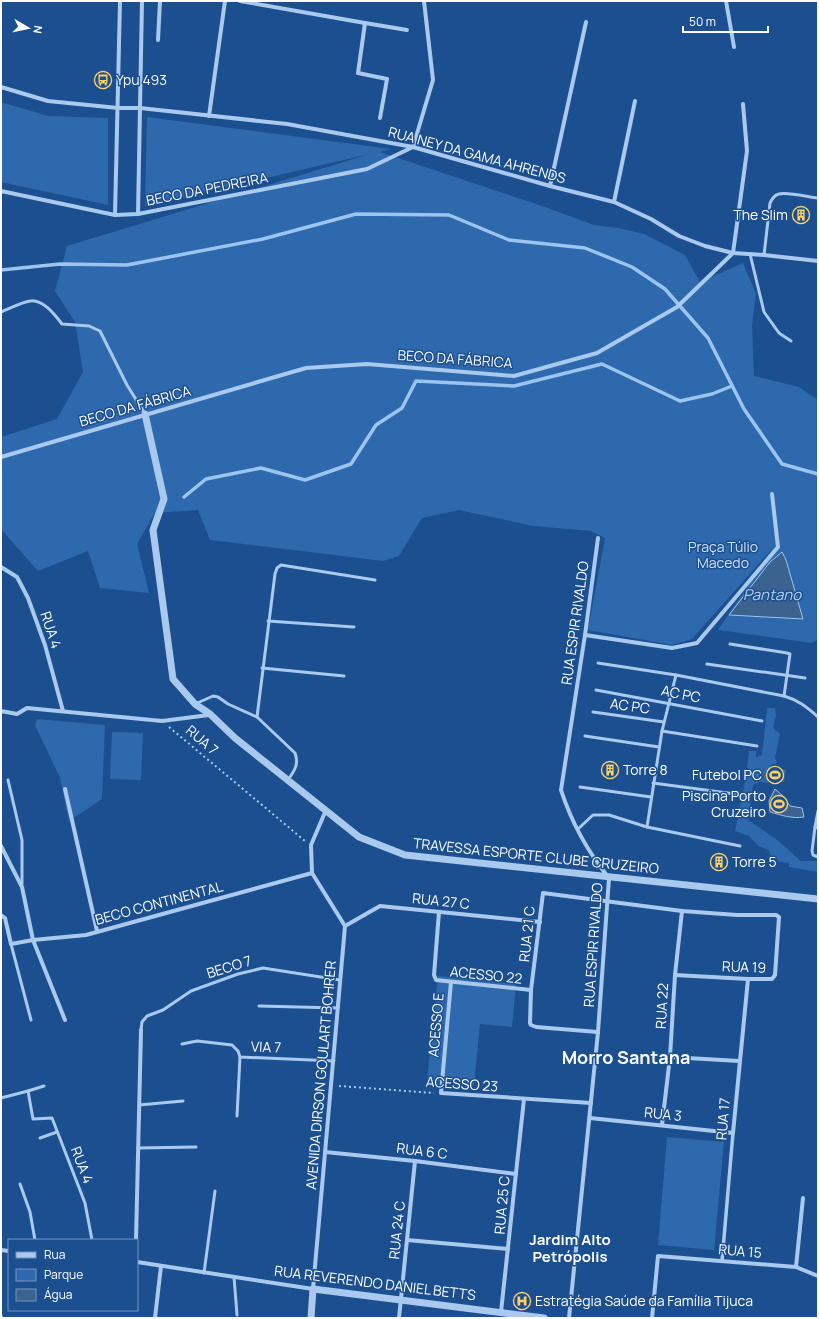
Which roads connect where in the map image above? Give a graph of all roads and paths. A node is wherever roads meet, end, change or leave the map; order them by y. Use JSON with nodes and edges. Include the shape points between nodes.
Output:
{"nodes":[{"id":1,"x":120,"y":1,"type":"edge"},
{"id":2,"x":142,"y":1,"type":"edge"},
{"id":3,"x":160,"y":1,"type":"edge"},
{"id":4,"x":225,"y":1,"type":"edge"},
{"id":5,"x":240,"y":1,"type":"edge"},
{"id":6,"x":424,"y":1,"type":"edge"},
{"id":7,"x":726,"y":1,"type":"edge"},
{"id":8,"x":586,"y":22,"type":"dead end"},
{"id":9,"x":365,"y":23,"type":"junction"},
{"id":10,"x":407,"y":30,"type":"dead end"},
{"id":11,"x":158,"y":40,"type":"dead end"},
{"id":12,"x":734,"y":47,"type":"dead end"},
{"id":13,"x":1,"y":87,"type":"edge"},
{"id":14,"x":635,"y":101,"type":"dead end"},
{"id":15,"x":743,"y":104,"type":"dead end"},
{"id":16,"x":118,"y":108,"type":"junction"},
{"id":17,"x":140,"y":108,"type":"junction"},
{"id":18,"x":209,"y":116,"type":"junction"},
{"id":19,"x":380,"y":118,"type":"dead end"},
{"id":20,"x":413,"y":147,"type":"junction"},
{"id":21,"x":550,"y":186,"type":"junction"},
{"id":22,"x":1,"y":191,"type":"edge"},
{"id":23,"x":818,"y":198,"type":"edge"},
{"id":24,"x":614,"y":202,"type":"junction"},
{"id":25,"x":138,"y":214,"type":"junction"},
{"id":26,"x":115,"y":215,"type":"junction"},
{"id":27,"x":733,"y":253,"type":"junction"},
{"id":28,"x":750,"y":254,"type":"junction"},
{"id":29,"x":764,"y":255,"type":"junction"},
{"id":30,"x":818,"y":261,"type":"edge"},
{"id":31,"x":1,"y":312,"type":"edge"},
{"id":32,"x":791,"y":341,"type":"dead end"},
{"id":33,"x":146,"y":414,"type":"junction"},
{"id":34,"x":1,"y":457,"type":"edge"},
{"id":35,"x":772,"y":494,"type":"dead end"},
{"id":36,"x":598,"y":538,"type":"dead end"},
{"id":37,"x":1,"y":566,"type":"edge"},
{"id":38,"x":375,"y":580,"type":"dead end"},
{"id":39,"x":268,"y":621,"type":"junction"},
{"id":40,"x":354,"y":627,"type":"dead end"},
{"id":41,"x":585,"y":635,"type":"junction"},
{"id":42,"x":730,"y":644,"type":"dead end"},
{"id":43,"x":598,"y":663,"type":"dead end"},
{"id":44,"x":707,"y":664,"type":"dead end"},
{"id":45,"x":262,"y":668,"type":"junction"},
{"id":46,"x":344,"y":676,"type":"dead end"},
{"id":47,"x":676,"y":676,"type":"junction"},
{"id":48,"x":788,"y":676,"type":"junction"},
{"id":49,"x":805,"y":678,"type":"dead end"},
{"id":50,"x":596,"y":690,"type":"dead end"},
{"id":51,"x":784,"y":696,"type":"junction"},
{"id":52,"x":670,"y":703,"type":"junction"},
{"id":53,"x":195,"y":704,"type":"junction"},
{"id":54,"x":1,"y":711,"type":"edge"},
{"id":55,"x":63,"y":711,"type":"junction"},
{"id":56,"x":593,"y":712,"type":"dead end"},
{"id":57,"x":210,"y":714,"type":"junction"},
{"id":58,"x":818,"y":716,"type":"edge"},
{"id":59,"x":257,"y":717,"type":"junction"},
{"id":60,"x":162,"y":721,"type":"junction"},
{"id":61,"x":762,"y":721,"type":"dead end"},
{"id":62,"x":664,"y":722,"type":"junction"},
{"id":63,"x":662,"y":731,"type":"junction"},
{"id":64,"x":585,"y":736,"type":"dead end"},
{"id":65,"x":757,"y":746,"type":"dead end"},
{"id":66,"x":659,"y":747,"type":"junction"},
{"id":67,"x":8,"y":780,"type":"dead end"},
{"id":68,"x":288,"y":780,"type":"junction"},
{"id":69,"x":653,"y":783,"type":"junction"},
{"id":70,"x":580,"y":787,"type":"dead end"},
{"id":71,"x":65,"y":789,"type":"dead end"},
{"id":72,"x":735,"y":794,"type":"dead end"},
{"id":73,"x":651,"y":797,"type":"junction"},
{"id":74,"x":326,"y":810,"type":"junction"},
{"id":75,"x":818,"y":811,"type":"edge"},
{"id":76,"x":647,"y":827,"type":"junction"},
{"id":77,"x":816,"y":827,"type":"edge"},
{"id":78,"x":578,"y":829,"type":"junction"},
{"id":79,"x":311,"y":845,"type":"junction"},
{"id":80,"x":1,"y":846,"type":"edge"},
{"id":81,"x":740,"y":846,"type":"dead end"},
{"id":82,"x":818,"y":857,"type":"edge"},
{"id":83,"x":312,"y":873,"type":"junction"},
{"id":84,"x":609,"y":878,"type":"junction"},
{"id":85,"x":22,"y":887,"type":"junction"},
{"id":86,"x":818,"y":899,"type":"edge"},
{"id":87,"x":608,"y":901,"type":"junction"},
{"id":88,"x":682,"y":911,"type":"junction"},
{"id":89,"x":439,"y":912,"type":"junction"},
{"id":90,"x":1,"y":915,"type":"edge"},
{"id":91,"x":540,"y":922,"type":"junction"},
{"id":92,"x":345,"y":926,"type":"junction"},
{"id":93,"x":97,"y":932,"type":"junction"},
{"id":94,"x":33,"y":940,"type":"junction"},
{"id":95,"x":11,"y":944,"type":"junction"},
{"id":96,"x":675,"y":975,"type":"junction"},
{"id":97,"x":748,"y":979,"type":"junction"},
{"id":98,"x":340,"y":980,"type":"junction"},
{"id":99,"x":451,"y":982,"type":"junction"},
{"id":100,"x":531,"y":990,"type":"junction"},
{"id":101,"x":259,"y":1006,"type":"dead end"},
{"id":102,"x":338,"y":1008,"type":"junction"},
{"id":103,"x":31,"y":1020,"type":"dead end"},
{"id":104,"x":65,"y":1020,"type":"dead end"},
{"id":105,"x":140,"y":1030,"type":"joint"},
{"id":106,"x":598,"y":1032,"type":"junction"},
{"id":107,"x":182,"y":1044,"type":"dead end"},
{"id":108,"x":240,"y":1057,"type":"junction"},
{"id":109,"x":670,"y":1057,"type":"junction"},
{"id":110,"x":334,"y":1061,"type":"junction"},
{"id":111,"x":739,"y":1061,"type":"junction"},
{"id":112,"x":44,"y":1086,"type":"dead end"},
{"id":113,"x":332,"y":1086,"type":"junction"},
{"id":114,"x":28,"y":1091,"type":"junction"},
{"id":115,"x":441,"y":1093,"type":"junction"},
{"id":116,"x":1,"y":1098,"type":"edge"},
{"id":117,"x":524,"y":1099,"type":"junction"},
{"id":118,"x":183,"y":1101,"type":"dead end"},
{"id":119,"x":591,"y":1103,"type":"junction"},
{"id":120,"x":139,"y":1105,"type":"junction"},
{"id":121,"x":237,"y":1116,"type":"dead end"},
{"id":122,"x":590,"y":1118,"type":"junction"},
{"id":123,"x":662,"y":1126,"type":"junction"},
{"id":124,"x":57,"y":1132,"type":"junction"},
{"id":125,"x":733,"y":1132,"type":"junction"},
{"id":126,"x":40,"y":1138,"type":"dead end"},
{"id":127,"x":196,"y":1147,"type":"dead end"},
{"id":128,"x":138,"y":1148,"type":"junction"},
{"id":129,"x":325,"y":1152,"type":"junction"},
{"id":130,"x":415,"y":1161,"type":"junction"},
{"id":131,"x":516,"y":1174,"type":"junction"},
{"id":132,"x":20,"y":1184,"type":"dead end"},
{"id":133,"x":215,"y":1191,"type":"dead end"},
{"id":134,"x":803,"y":1198,"type":"dead end"},
{"id":135,"x":35,"y":1239,"type":"edge"},
{"id":136,"x":92,"y":1239,"type":"edge"},
{"id":137,"x":136,"y":1239,"type":"edge"},
{"id":138,"x":407,"y":1240,"type":"junction"},
{"id":139,"x":508,"y":1248,"type":"junction"},
{"id":140,"x":722,"y":1261,"type":"junction"},
{"id":141,"x":138,"y":1262,"type":"edge"},
{"id":142,"x":160,"y":1266,"type":"junction"},
{"id":143,"x":796,"y":1267,"type":"junction"},
{"id":144,"x":204,"y":1273,"type":"junction"},
{"id":145,"x":818,"y":1276,"type":"edge"},
{"id":146,"x":234,"y":1277,"type":"junction"},
{"id":147,"x":313,"y":1289,"type":"junction"},
{"id":148,"x":401,"y":1301,"type":"junction"},
{"id":149,"x":501,"y":1312,"type":"junction"},
{"id":150,"x":237,"y":1315,"type":"dead end"},
{"id":151,"x":155,"y":1318,"type":"edge"},
{"id":152,"x":311,"y":1318,"type":"edge"},
{"id":153,"x":399,"y":1318,"type":"edge"},
{"id":154,"x":544,"y":1318,"type":"edge"},
{"id":155,"x":569,"y":1318,"type":"edge"},
{"id":156,"x":652,"y":1318,"type":"edge"}],
"edges":[{"from":1,"to":16,"type":"street"},
{"from":2,"to":17,"type":"street"},
{"from":3,"to":11,"type":"street"},
{"from":4,"to":18,"type":"street"},
{"from":5,"to":9,"type":"street"},
{"from":6,"to":20,"type":"street","via":[[433,80]]},
{"from":7,"to":12,"type":"street"},
{"from":8,"to":21,"type":"street"},
{"from":9,"to":10,"type":"street"},
{"from":9,"to":19,"type":"street","via":[[358,73],[387,79]]},
{"from":13,"to":16,"type":"street","name":"RUA NEY DA GAMA AHRENDS","via":[[48,101]]},
{"from":14,"to":24,"type":"street"},
{"from":15,"to":27,"type":"street","via":[[747,150]]},
{"from":16,"to":17,"type":"street","name":"RUA NEY DA GAMA AHRENDS"},
{"from":16,"to":26,"type":"street"},
{"from":17,"to":18,"type":"street","name":"RUA NEY DA GAMA AHRENDS"},
{"from":17,"to":25,"type":"street"},
{"from":18,"to":20,"type":"street","name":"RUA NEY DA GAMA AHRENDS","via":[[286,124]]},
{"from":20,"to":21,"type":"street","name":"RUA NEY DA GAMA AHRENDS"},
{"from":20,"to":25,"type":"street","name":"BECO DA PEDREIRA","via":[[367,169]]},
{"from":21,"to":24,"type":"street","name":"RUA NEY DA GAMA AHRENDS"},
{"from":22,"to":26,"type":"street","name":"BECO DA PEDREIRA"},
{"from":23,"to":29,"type":"lane","via":[[784,194],[778,194],[773,198],[770,203]]},
{"from":24,"to":27,"type":"street","name":"RUA NEY DA GAMA AHRENDS","via":[[651,219],[679,236]]},
{"from":25,"to":26,"type":"street","name":"BECO DA PEDREIRA"},
{"from":27,"to":28,"type":"street","name":"RUA NEY DA GAMA AHRENDS"},
{"from":27,"to":33,"type":"street","name":"BECO DA FÁBRICA","via":[[677,307],[597,353],[514,376],[367,364],[306,368]]},
{"from":28,"to":29,"type":"street","name":"RUA NEY DA GAMA AHRENDS"},
{"from":28,"to":32,"type":"lane","via":[[764,312],[779,333]]},
{"from":29,"to":30,"type":"street","name":"RUA NEY DA GAMA AHRENDS"},
{"from":31,"to":33,"type":"lane","via":[[31,301],[43,304],[62,324],[89,326],[100,332],[127,385]]},
{"from":33,"to":34,"type":"street","name":"BECO DA FÁBRICA"},
{"from":33,"to":53,"type":"street","name":"TRAVESSA ESPORTE CLUBE CRUZEIRO","via":[[164,499],[154,530],[174,679]]},
{"from":35,"to":41,"type":"street","via":[[778,547],[696,643],[672,648]]},
{"from":36,"to":41,"type":"street","name":"RUA ESPIR RIVALDO"},
{"from":37,"to":55,"type":"street","name":"RUA 4","via":[[17,577],[28,598],[45,645]]},
{"from":38,"to":39,"type":"lane","via":[[281,565],[275,574]]},
{"from":39,"to":40,"type":"lane"},
{"from":39,"to":45,"type":"lane"},
{"from":41,"to":78,"type":"street","name":"RUA ESPIR RIVALDO","via":[[561,790],[567,809]]},
{"from":42,"to":48,"type":"lane","via":[[790,654]]},
{"from":43,"to":47,"type":"lane","name":"AC PC"},
{"from":44,"to":48,"type":"lane"},
{"from":45,"to":46,"type":"lane"},
{"from":45,"to":59,"type":"lane"},
{"from":47,"to":51,"type":"lane","name":"AC PC"},
{"from":47,"to":52,"type":"lane"},
{"from":48,"to":49,"type":"lane"},
{"from":48,"to":51,"type":"lane"},
{"from":50,"to":52,"type":"lane","name":"AC PC"},
{"from":51,"to":58,"type":"lane","name":"AC PC","via":[[795,699]]},
{"from":52,"to":61,"type":"lane","name":"AC PC"},
{"from":52,"to":62,"type":"lane"},
{"from":53,"to":57,"type":"street","name":"TRAVESSA ESPORTE CLUBE CRUZEIRO"},
{"from":53,"to":59,"type":"lane","via":[[213,696],[218,697]]},
{"from":54,"to":55,"type":"street","via":[[16,714],[27,708]]},
{"from":55,"to":60,"type":"street"},
{"from":56,"to":62,"type":"lane","name":"AC PC"},
{"from":57,"to":60,"type":"street"},
{"from":57,"to":68,"type":"street","name":"TRAVESSA ESPORTE CLUBE CRUZEIRO","via":[[235,738]]},
{"from":59,"to":68,"type":"lane","via":[[295,752],[298,760]]},
{"from":60,"to":79,"type":"path","name":"RUA 7"},
{"from":62,"to":63,"type":"lane"},
{"from":63,"to":65,"type":"lane","name":"AC PC"},
{"from":63,"to":66,"type":"lane"},
{"from":64,"to":66,"type":"lane"},
{"from":66,"to":69,"type":"lane"},
{"from":67,"to":85,"type":"lane","via":[[22,840]]},
{"from":68,"to":74,"type":"street","name":"TRAVESSA ESPORTE CLUBE CRUZEIRO"},
{"from":69,"to":72,"type":"lane"},
{"from":69,"to":73,"type":"lane"},
{"from":70,"to":73,"type":"lane"},
{"from":71,"to":93,"type":"street"},
{"from":73,"to":76,"type":"lane"},
{"from":74,"to":79,"type":"street"},
{"from":74,"to":84,"type":"street","name":"TRAVESSA ESPORTE CLUBE CRUZEIRO","via":[[359,836],[405,855]]},
{"from":75,"to":77,"type":"lane"},
{"from":76,"to":78,"type":"lane","via":[[609,815],[592,815]]},
{"from":76,"to":81,"type":"lane"},
{"from":77,"to":82,"type":"lane","via":[[812,851],[813,855]]},
{"from":78,"to":84,"type":"street","name":"RUA ESPIR RIVALDO","via":[[594,859]]},
{"from":79,"to":83,"type":"street"},
{"from":80,"to":85,"type":"street"},
{"from":83,"to":92,"type":"street"},
{"from":83,"to":93,"type":"street","name":"BECO CONTINENTAL"},
{"from":84,"to":86,"type":"street","name":"TRAVESSA ESPORTE CLUBE CRUZEIRO"},
{"from":84,"to":87,"type":"street","name":"RUA ESPIR RIVALDO"},
{"from":85,"to":94,"type":"street"},
{"from":87,"to":88,"type":"street"},
{"from":87,"to":91,"type":"street","name":"RUA 21 C","via":[[543,893]]},
{"from":87,"to":106,"type":"street","name":"RUA ESPIR RIVALDO"},
{"from":88,"to":96,"type":"street","name":"RUA 22"},
{"from":88,"to":97,"type":"street","name":"RUA 19","via":[[779,917],[774,978]]},
{"from":89,"to":91,"type":"street","name":"RUA 27 C"},
{"from":89,"to":92,"type":"street","name":"RUA 27 C","via":[[380,906]]},
{"from":89,"to":99,"type":"street","name":"ACESSO 22","via":[[434,975],[436,980]]},
{"from":90,"to":95,"type":"street"},
{"from":91,"to":100,"type":"street","name":"RUA 21 C"},
{"from":92,"to":98,"type":"street","name":"AVENIDA DIRSON GOULART BOHRER"},
{"from":93,"to":94,"type":"street","name":"BECO CONTINENTAL"},
{"from":94,"to":95,"type":"street","name":"BECO CONTINENTAL"},
{"from":94,"to":104,"type":"street"},
{"from":95,"to":103,"type":"lane"},
{"from":96,"to":97,"type":"street","name":"RUA 19"},
{"from":96,"to":109,"type":"street","name":"RUA 22"},
{"from":97,"to":111,"type":"street","name":"RUA 17"},
{"from":98,"to":102,"type":"street","name":"AVENIDA DIRSON GOULART BOHRER"},
{"from":98,"to":105,"type":"lane","name":"BECO 7","via":[[262,968],[191,991],[163,1010],[147,1016]]},
{"from":99,"to":100,"type":"street","name":"ACESSO 22"},
{"from":99,"to":115,"type":"street","name":"ACESSO E"},
{"from":100,"to":106,"type":"street","name":"RUA 21 C","via":[[531,1025]]},
{"from":101,"to":102,"type":"lane"},
{"from":102,"to":110,"type":"street","name":"AVENIDA DIRSON GOULART BOHRER"},
{"from":105,"to":120,"type":"street"},
{"from":106,"to":119,"type":"street","name":"RUA ESPIR RIVALDO"},
{"from":107,"to":108,"type":"lane","name":"VIA 7","via":[[197,1041],[232,1045]]},
{"from":108,"to":110,"type":"lane","name":"VIA 7"},
{"from":108,"to":121,"type":"lane"},
{"from":109,"to":111,"type":"street"},
{"from":109,"to":123,"type":"street","name":"RUA 22"},
{"from":110,"to":113,"type":"street","name":"AVENIDA DIRSON GOULART BOHRER"},
{"from":111,"to":125,"type":"street","name":"RUA 17"},
{"from":112,"to":114,"type":"lane"},
{"from":113,"to":115,"type":"path","name":"ACESSO 23"},
{"from":113,"to":129,"type":"street","name":"AVENIDA DIRSON GOULART BOHRER"},
{"from":114,"to":116,"type":"lane"},
{"from":114,"to":124,"type":"lane","name":"RUA 4","via":[[33,1119],[52,1118]]},
{"from":115,"to":117,"type":"street","name":"ACESSO 23"},
{"from":117,"to":119,"type":"street","name":"ACESSO 23"},
{"from":117,"to":131,"type":"street","name":"RUA 25 C"},
{"from":118,"to":120,"type":"lane"},
{"from":119,"to":122,"type":"street","name":"RUA ESPIR RIVALDO"},
{"from":120,"to":128,"type":"street"},
{"from":122,"to":123,"type":"street","name":"RUA 3"},
{"from":122,"to":155,"type":"street","name":"RUA ESPIR RIVALDO"},
{"from":123,"to":125,"type":"street","name":"RUA 3"},
{"from":124,"to":126,"type":"lane"},
{"from":124,"to":136,"type":"lane","name":"RUA 4","via":[[85,1203]]},
{"from":125,"to":140,"type":"street","name":"RUA 17"},
{"from":127,"to":128,"type":"lane"},
{"from":128,"to":137,"type":"street"},
{"from":129,"to":130,"type":"street","name":"RUA 6 C"},
{"from":129,"to":147,"type":"street","name":"AVENIDA DIRSON GOULART BOHRER"},
{"from":130,"to":131,"type":"street","name":"RUA 6 C"},
{"from":130,"to":138,"type":"street","name":"RUA 24 C"},
{"from":131,"to":139,"type":"street","name":"RUA 25 C"},
{"from":132,"to":135,"type":"lane","via":[[30,1212]]},
{"from":133,"to":144,"type":"lane"},
{"from":134,"to":143,"type":"street"},
{"from":138,"to":139,"type":"street"},
{"from":138,"to":148,"type":"street","name":"RUA 24 C"},
{"from":139,"to":149,"type":"street","name":"RUA 25 C"},
{"from":140,"to":143,"type":"street","name":"RUA 15"},
{"from":140,"to":156,"type":"street","name":"RUA 15","via":[[658,1256]]},
{"from":141,"to":142,"type":"street","name":"RUA REVERENDO DANIEL BETTS"},
{"from":142,"to":144,"type":"street","name":"RUA REVERENDO DANIEL BETTS"},
{"from":142,"to":151,"type":"street"},
{"from":143,"to":145,"type":"street","name":"RUA 15"},
{"from":144,"to":146,"type":"street","name":"RUA REVERENDO DANIEL BETTS"},
{"from":146,"to":147,"type":"street","name":"RUA REVERENDO DANIEL BETTS"},
{"from":146,"to":150,"type":"lane"},
{"from":147,"to":148,"type":"street","name":"RUA REVERENDO DANIEL BETTS"},
{"from":147,"to":152,"type":"street"},
{"from":148,"to":149,"type":"street","name":"RUA REVERENDO DANIEL BETTS"},
{"from":148,"to":153,"type":"street","name":"RUA 24 C"},
{"from":149,"to":154,"type":"street","name":"RUA REVERENDO DANIEL BETTS"}]}
